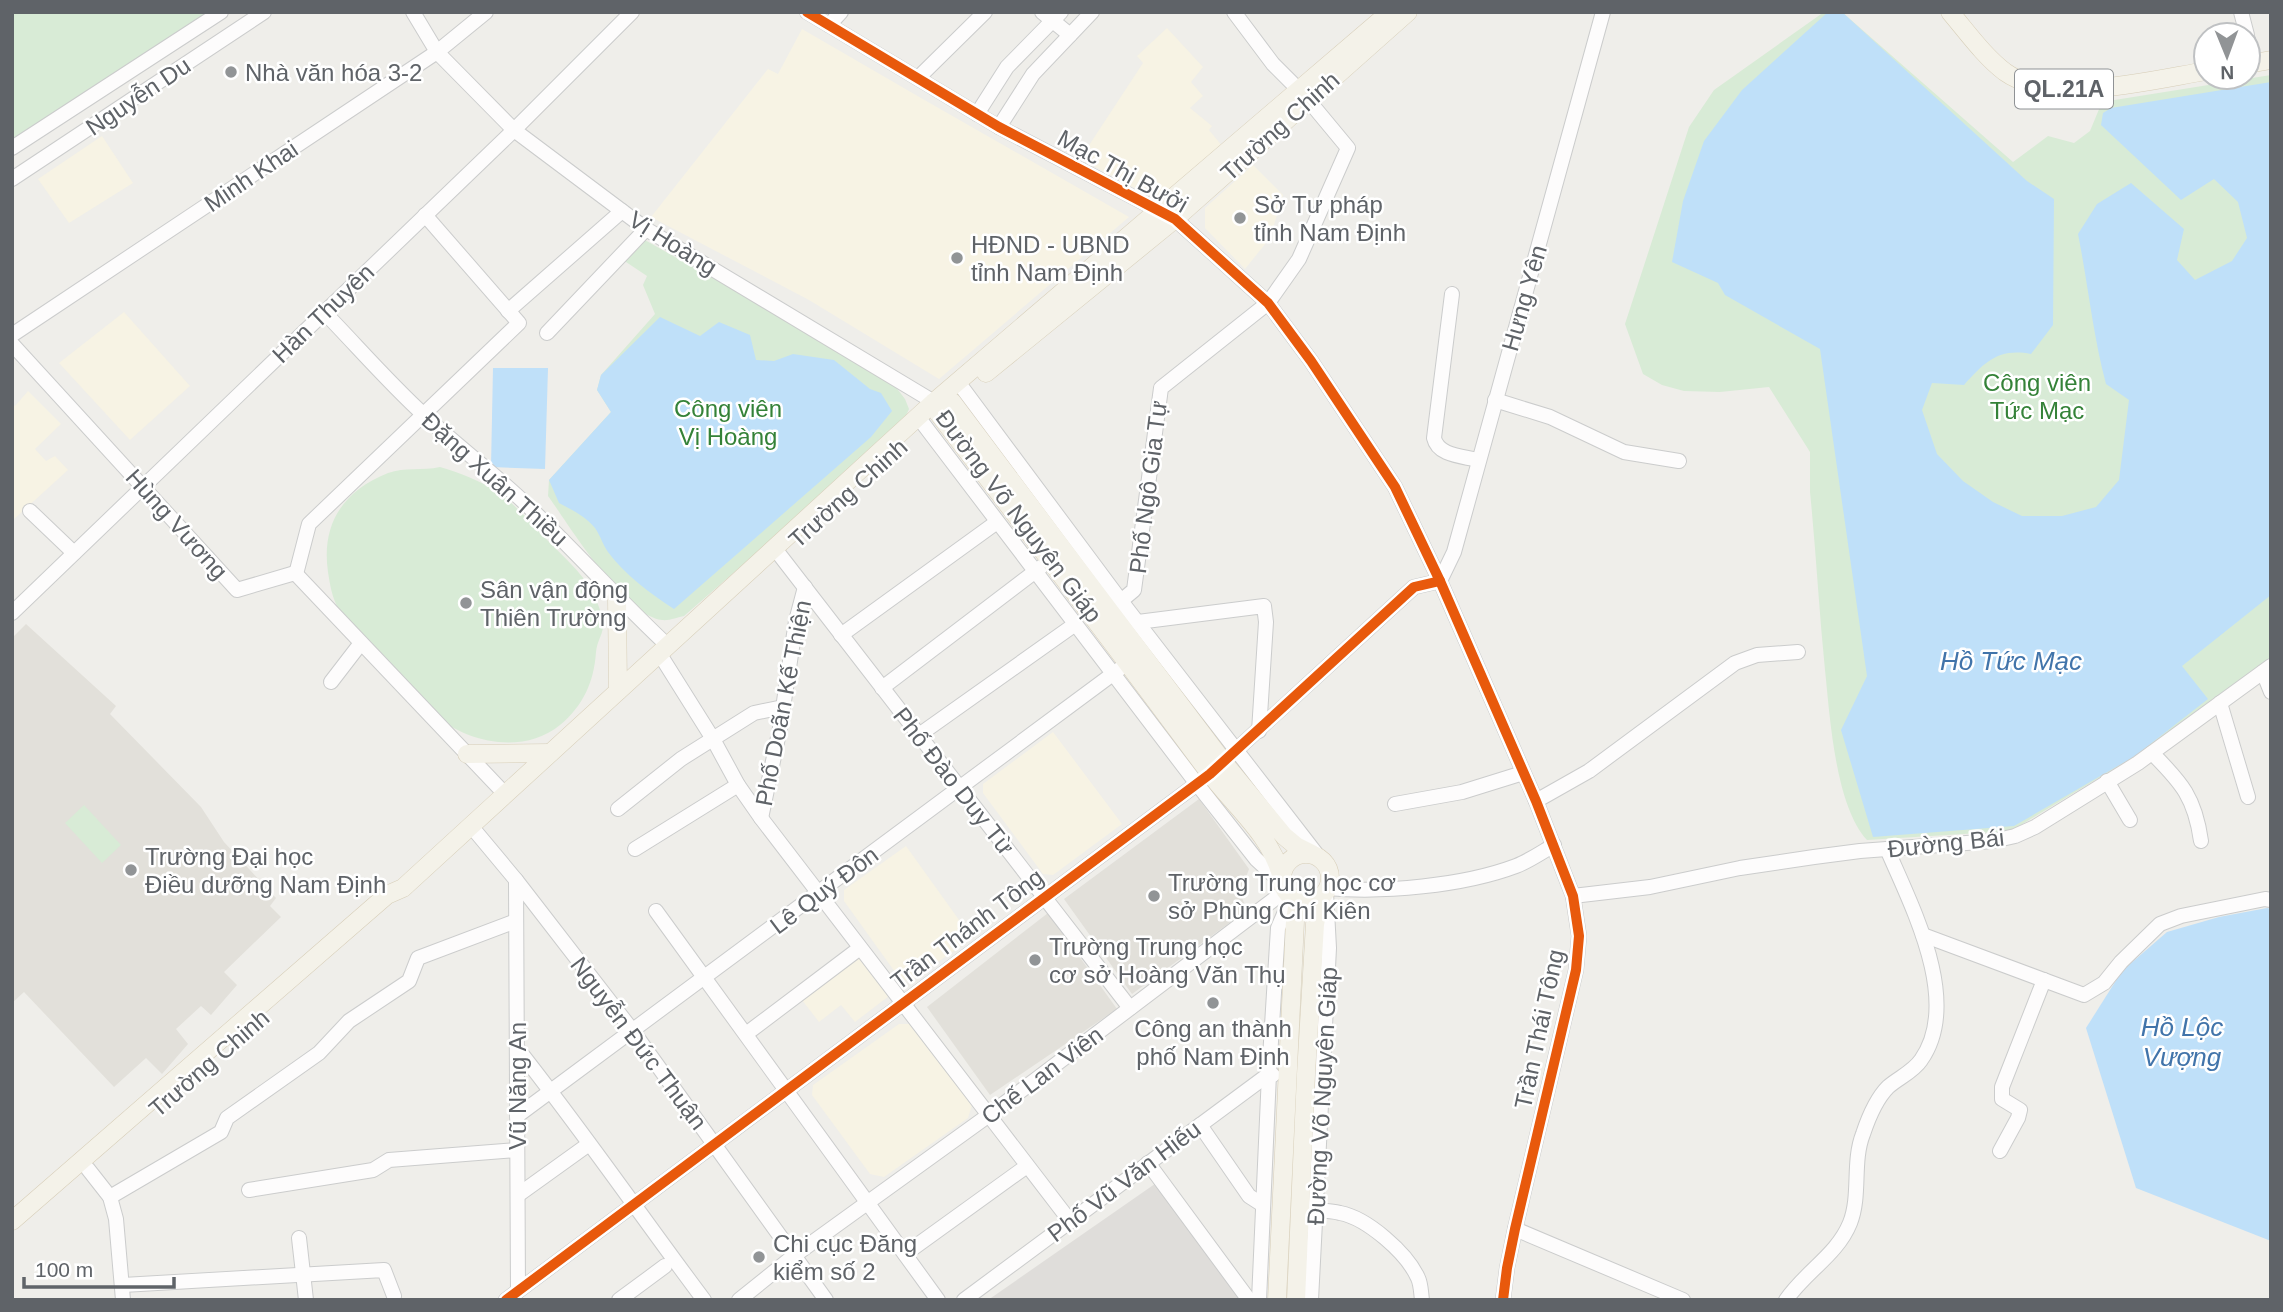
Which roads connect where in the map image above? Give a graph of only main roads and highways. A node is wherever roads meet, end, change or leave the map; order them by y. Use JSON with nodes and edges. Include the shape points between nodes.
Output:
{"nodes":[{"id":1,"x":1390,"y":12,"type":"edge"},
{"id":2,"x":1408,"y":12,"type":"edge"},
{"id":3,"x":1950,"y":12,"type":"edge"},
{"id":4,"x":2192,"y":73,"type":"edge"},
{"id":5,"x":1303,"y":95,"type":"junction"},
{"id":6,"x":941,"y":405,"type":"junction"},
{"id":7,"x":617,"y":598,"type":"road end"},
{"id":8,"x":702,"y":616,"type":"junction"},
{"id":9,"x":618,"y":691,"type":"junction"},
{"id":10,"x":550,"y":753,"type":"junction"},
{"id":11,"x":467,"y":754,"type":"road end"},
{"id":12,"x":1210,"y":774,"type":"junction"},
{"id":13,"x":1315,"y":856,"type":"junction"},
{"id":14,"x":402,"y":888,"type":"junction"},
{"id":15,"x":1287,"y":889,"type":"junction"},
{"id":16,"x":1325,"y":892,"type":"junction"},
{"id":17,"x":12,"y":1221,"type":"edge"},
{"id":18,"x":12,"y":1235,"type":"edge"},
{"id":19,"x":1277,"y":1300,"type":"edge"},
{"id":20,"x":1296,"y":1300,"type":"edge"}],
"edges":[{"from":1,"to":5,"type":"main road","name":"Trường Chinh"},
{"from":2,"to":5,"type":"main road","name":"Trường Chinh"},
{"from":3,"to":4,"type":"main road","number":"QL.21A","via":[[2006,73],[2043,88],[2087,90]]},
{"from":5,"to":6,"type":"main road","name":"Trường Chinh","via":[[1157,211]]},
{"from":5,"to":6,"type":"main road","name":"Trường Chinh","via":[[1175,219]]},
{"from":6,"to":8,"type":"main road","name":"Trường Chinh"},
{"from":6,"to":8,"type":"main road","name":"Trường Chinh","via":[[779,554],[712,613]]},
{"from":6,"to":12,"type":"main road","name":"Đường Võ Nguyên Giáp"},
{"from":6,"to":12,"type":"main road","name":"Đường Võ Nguyên Giáp","via":[[1115,606]]},
{"from":7,"to":9,"type":"main road"},
{"from":8,"to":9,"type":"main road","name":"Trường Chinh"},
{"from":9,"to":10,"type":"main road","name":"Trường Chinh"},
{"from":10,"to":11,"type":"main road"},
{"from":10,"to":14,"type":"main road","name":"Trường Chinh"},
{"from":12,"to":13,"type":"main road","name":"Đường Võ Nguyên Giáp","via":[[1296,846]]},
{"from":12,"to":15,"type":"main road","name":"Đường Võ Nguyên Giáp","via":[[1271,847]]},
{"from":13,"to":15,"type":"main road","via":[[1296,855],[1284,867]]},
{"from":13,"to":16,"type":"main road","via":[[1329,869]]},
{"from":14,"to":17,"type":"main road","name":"Trường Chinh","via":[[387,895]]},
{"from":14,"to":18,"type":"main road","name":"Trường Chinh","via":[[396,899]]},
{"from":15,"to":16,"type":"main road","via":[[1306,902]]},
{"from":15,"to":19,"type":"main road","name":"Đường Võ Nguyên Giáp","via":[[1295,921]]},
{"from":16,"to":20,"type":"main road","name":"Đường Võ Nguyên Giáp","via":[[1315,924],[1308,1210]]}]}
